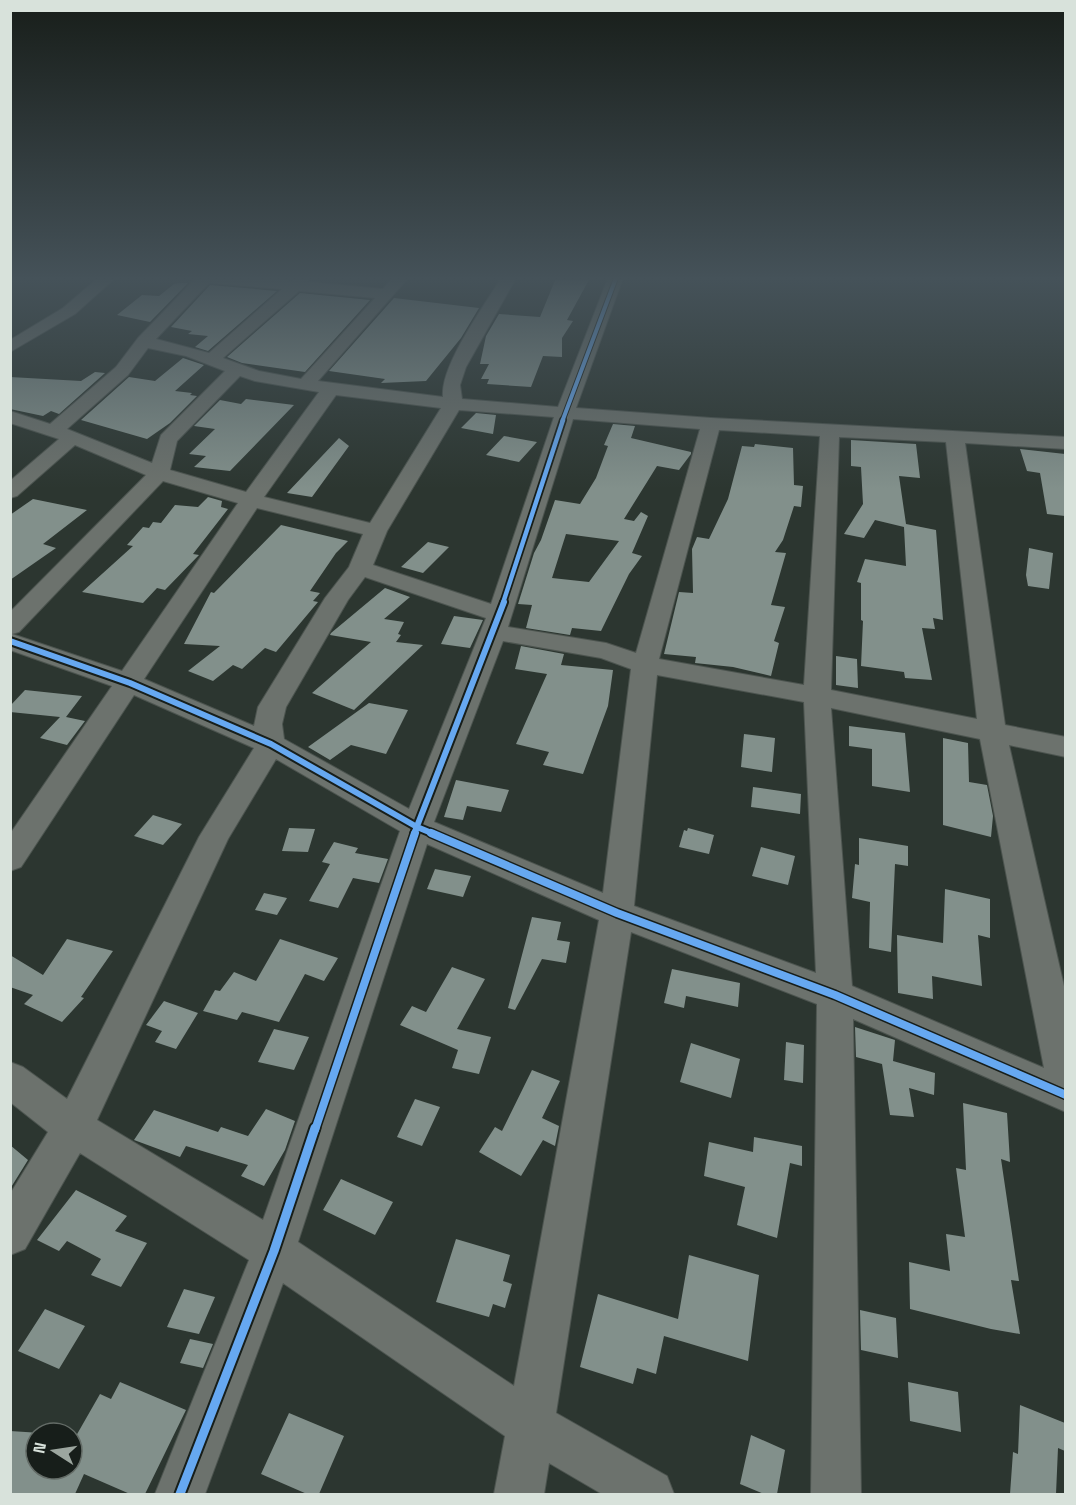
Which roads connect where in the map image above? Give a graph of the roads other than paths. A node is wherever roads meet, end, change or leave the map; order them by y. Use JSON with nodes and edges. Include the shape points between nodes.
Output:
{"nodes":[{"id":1,"x":139,"y":348,"type":"edge"},
{"id":2,"x":178,"y":348,"type":"edge"},
{"id":3,"x":224,"y":348,"type":"edge"},
{"id":4,"x":338,"y":348,"type":"edge"},
{"id":5,"x":468,"y":348,"type":"edge"},
{"id":6,"x":589,"y":348,"type":"edge"},
{"id":7,"x":212,"y":359,"type":"junction"},
{"id":8,"x":236,"y":370,"type":"junction"},
{"id":9,"x":305,"y":385,"type":"junction"},
{"id":10,"x":331,"y":389,"type":"junction"},
{"id":11,"x":453,"y":404,"type":"junction"},
{"id":12,"x":565,"y":413,"type":"junction"},
{"id":13,"x":10,"y":417,"type":"edge"},
{"id":14,"x":711,"y":424,"type":"junction"},
{"id":15,"x":830,"y":430,"type":"junction"},
{"id":16,"x":53,"y":431,"type":"junction"},
{"id":17,"x":73,"y":437,"type":"junction"},
{"id":18,"x":955,"y":439,"type":"junction"},
{"id":19,"x":1065,"y":443,"type":"edge"},
{"id":20,"x":159,"y":473,"type":"junction"},
{"id":21,"x":10,"y":492,"type":"edge"},
{"id":22,"x":251,"y":500,"type":"junction"},
{"id":23,"x":376,"y":531,"type":"junction"},
{"id":24,"x":360,"y":568,"type":"junction"},
{"id":25,"x":496,"y":623,"type":"junction"},
{"id":26,"x":10,"y":627,"type":"edge"},
{"id":27,"x":10,"y":641,"type":"edge"},
{"id":28,"x":645,"y":665,"type":"junction"},
{"id":29,"x":130,"y":683,"type":"junction"},
{"id":30,"x":817,"y":696,"type":"junction"},
{"id":31,"x":992,"y":731,"type":"junction"},
{"id":32,"x":271,"y":744,"type":"junction"},
{"id":33,"x":1065,"y":747,"type":"edge"},
{"id":34,"x":417,"y":826,"type":"junction"},
{"id":35,"x":10,"y":859,"type":"edge"},
{"id":36,"x":618,"y":913,"type":"junction"},
{"id":37,"x":835,"y":995,"type":"junction"},
{"id":38,"x":10,"y":1079,"type":"edge"},
{"id":39,"x":1065,"y":1081,"type":"edge"},
{"id":40,"x":1065,"y":1095,"type":"edge"},
{"id":41,"x":73,"y":1127,"type":"junction"},
{"id":42,"x":10,"y":1234,"type":"edge"},
{"id":43,"x":274,"y":1251,"type":"junction"},
{"id":44,"x":532,"y":1426,"type":"junction"},
{"id":45,"x":180,"y":1494,"type":"edge"},
{"id":46,"x":519,"y":1494,"type":"edge"},
{"id":47,"x":649,"y":1494,"type":"edge"},
{"id":48,"x":836,"y":1494,"type":"edge"}],
"edges":[{"from":1,"to":16,"type":"street","via":[[122,371]]},
{"from":2,"to":7,"type":"street"},
{"from":3,"to":7,"type":"street"},
{"from":4,"to":9,"type":"street"},
{"from":5,"to":11,"type":"street","via":[[452,385]]},
{"from":6,"to":12,"type":"street"},
{"from":7,"to":8,"type":"street"},
{"from":8,"to":9,"type":"street"},
{"from":8,"to":20,"type":"street","via":[[168,439]]},
{"from":9,"to":10,"type":"street"},
{"from":10,"to":11,"type":"street"},
{"from":10,"to":22,"type":"street"},
{"from":11,"to":12,"type":"street"},
{"from":11,"to":23,"type":"street"},
{"from":12,"to":14,"type":"street"},
{"from":12,"to":25,"type":"street"},
{"from":13,"to":16,"type":"street"},
{"from":14,"to":15,"type":"street"},
{"from":14,"to":28,"type":"street"},
{"from":15,"to":18,"type":"street"},
{"from":15,"to":30,"type":"street"},
{"from":16,"to":17,"type":"street"},
{"from":17,"to":20,"type":"street"},
{"from":17,"to":21,"type":"street"},
{"from":18,"to":19,"type":"street"},
{"from":18,"to":31,"type":"street"},
{"from":20,"to":22,"type":"street"},
{"from":20,"to":26,"type":"street"},
{"from":22,"to":23,"type":"street"},
{"from":22,"to":29,"type":"street"},
{"from":23,"to":24,"type":"street"},
{"from":24,"to":25,"type":"street"},
{"from":24,"to":32,"type":"street","via":[[337,598],[272,707],[268,724]]},
{"from":25,"to":28,"type":"street"},
{"from":25,"to":34,"type":"street"},
{"from":27,"to":29,"type":"street"},
{"from":28,"to":30,"type":"street"},
{"from":28,"to":36,"type":"street"},
{"from":29,"to":32,"type":"street"},
{"from":29,"to":35,"type":"street"},
{"from":30,"to":31,"type":"street"},
{"from":30,"to":37,"type":"street"},
{"from":31,"to":33,"type":"street"},
{"from":31,"to":39,"type":"street"},
{"from":32,"to":34,"type":"street"},
{"from":32,"to":41,"type":"street","via":[[214,837]]},
{"from":34,"to":36,"type":"street"},
{"from":34,"to":43,"type":"street"},
{"from":36,"to":37,"type":"street"},
{"from":36,"to":44,"type":"street"},
{"from":37,"to":40,"type":"street"},
{"from":37,"to":48,"type":"street"},
{"from":38,"to":41,"type":"street"},
{"from":41,"to":42,"type":"street"},
{"from":41,"to":43,"type":"street"},
{"from":43,"to":44,"type":"street"},
{"from":43,"to":45,"type":"street"},
{"from":44,"to":46,"type":"street"},
{"from":44,"to":47,"type":"street"}]}
